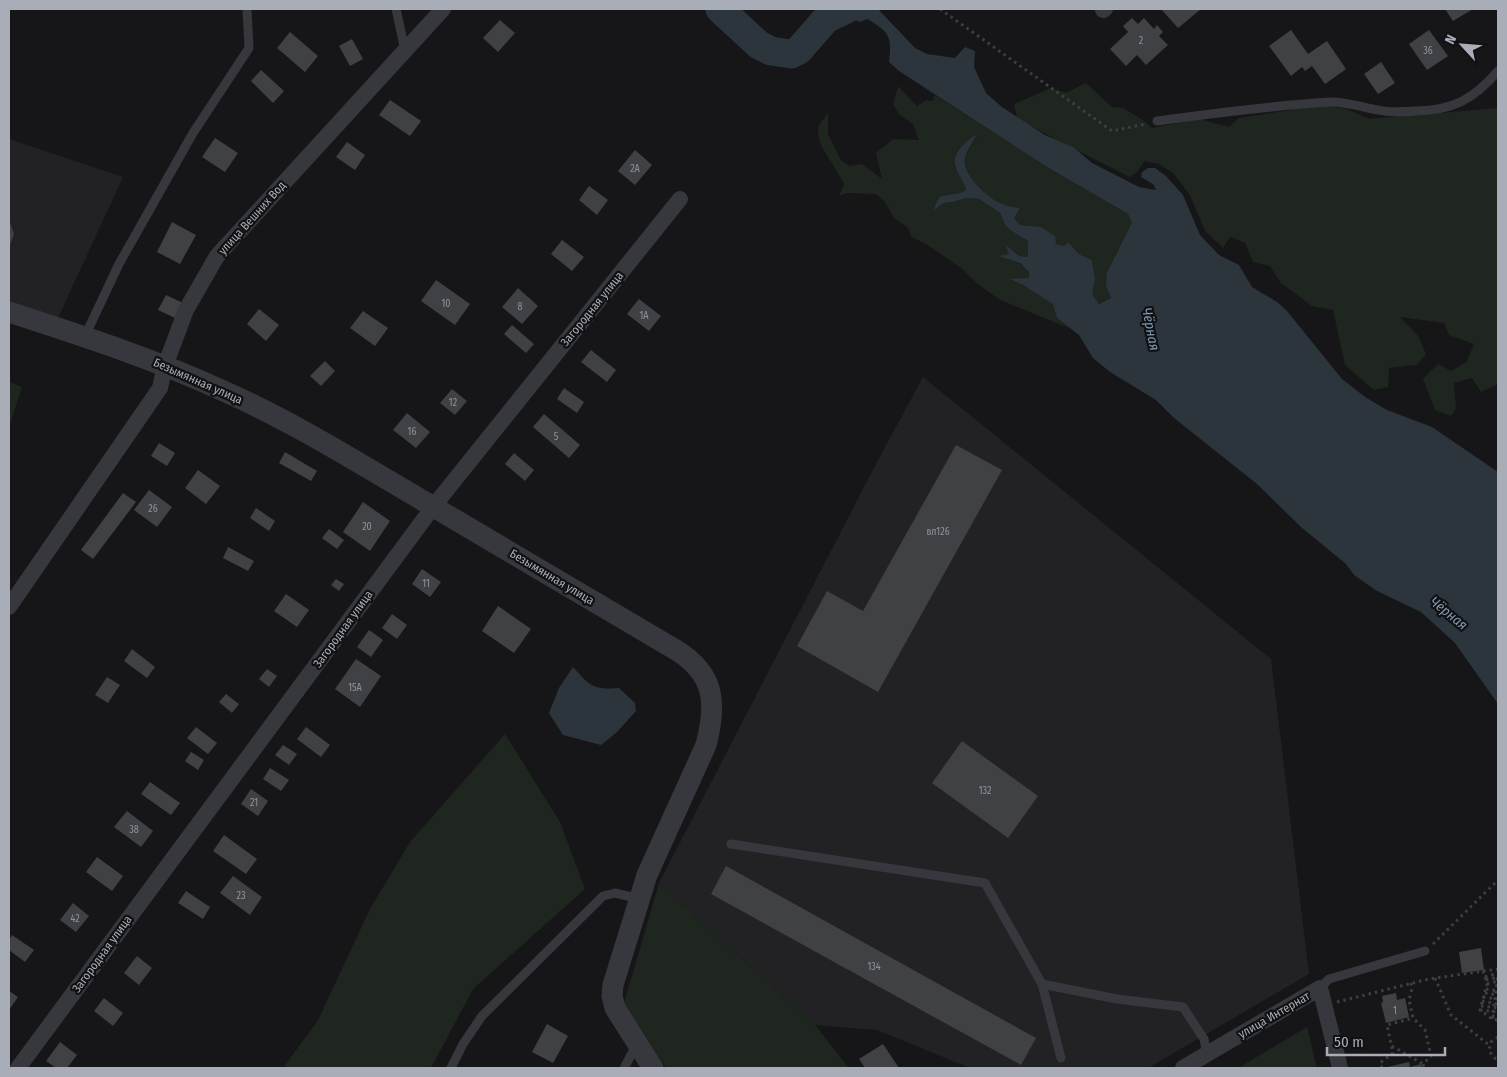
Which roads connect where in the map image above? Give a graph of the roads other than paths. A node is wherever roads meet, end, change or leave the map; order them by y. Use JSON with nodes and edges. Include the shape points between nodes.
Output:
{"nodes":[{"id":1,"x":247,"y":9,"type":"edge"},
{"id":2,"x":396,"y":9,"type":"edge"},
{"id":3,"x":443,"y":9,"type":"edge"},
{"id":4,"x":405,"y":50,"type":"junction"},
{"id":5,"x":1498,"y":71,"type":"edge"},
{"id":6,"x":1157,"y":121,"type":"road end"},
{"id":7,"x":680,"y":199,"type":"dead end"},
{"id":8,"x":9,"y":312,"type":"edge"},
{"id":9,"x":85,"y":336,"type":"junction"},
{"id":10,"x":166,"y":366,"type":"junction"},
{"id":11,"x":433,"y":507,"type":"junction"},
{"id":12,"x":9,"y":608,"type":"edge"},
{"id":13,"x":731,"y":844,"type":"dead end"},
{"id":14,"x":640,"y":899,"type":"junction"},
{"id":15,"x":1425,"y":951,"type":"road end"},
{"id":16,"x":1042,"y":984,"type":"junction"},
{"id":17,"x":1320,"y":988,"type":"junction"},
{"id":18,"x":637,"y":1043,"type":"junction"},
{"id":19,"x":1207,"y":1054,"type":"junction"},
{"id":20,"x":1061,"y":1058,"type":"dead end"},
{"id":21,"x":18,"y":1068,"type":"edge"},
{"id":22,"x":451,"y":1068,"type":"edge"},
{"id":23,"x":624,"y":1068,"type":"edge"},
{"id":24,"x":653,"y":1068,"type":"edge"},
{"id":25,"x":1183,"y":1068,"type":"edge"},
{"id":26,"x":1340,"y":1068,"type":"edge"}],
"edges":[{"from":1,"to":9,"type":"lane","via":[[249,48],[193,133],[119,264]]},
{"from":2,"to":4,"type":"lane"},
{"from":3,"to":4,"type":"street","name":"улица Вешних Вод"},
{"from":4,"to":10,"type":"street","name":"улица Вешних Вод","via":[[217,256],[186,310]]},
{"from":5,"to":6,"type":"lane","via":[[1465,100],[1439,110],[1396,112],[1331,102]]},
{"from":7,"to":11,"type":"street","name":"Загородная улица"},
{"from":8,"to":9,"type":"street","name":"Безымянная улица"},
{"from":9,"to":10,"type":"street","name":"Безымянная улица"},
{"from":10,"to":11,"type":"street","name":"Безымянная улица","via":[[286,422]]},
{"from":10,"to":12,"type":"street","name":"улица Вешних Вод","via":[[160,388]]},
{"from":11,"to":14,"type":"street","name":"Безымянная улица","via":[[682,654],[704,675],[712,708],[706,745],[647,875]]},
{"from":11,"to":21,"type":"street","name":"Загородная улица"},
{"from":13,"to":16,"type":"lane","via":[[986,883]]},
{"from":14,"to":18,"type":"street","name":"Безымянная улица","via":[[612,996],[614,1008]]},
{"from":14,"to":22,"type":"lane","via":[[615,893],[603,896],[482,1016]]},
{"from":15,"to":17,"type":"lane","via":[[1329,979]]},
{"from":16,"to":19,"type":"lane","via":[[1116,999],[1183,1007],[1204,1039]]},
{"from":16,"to":20,"type":"lane"},
{"from":17,"to":19,"type":"street","name":"улица Интернат"},
{"from":17,"to":26,"type":"street","name":"улица Интернат"},
{"from":18,"to":23,"type":"lane"},
{"from":18,"to":24,"type":"street","name":"Безымянная улица"},
{"from":19,"to":25,"type":"street","name":"улица Интернат"}]}
